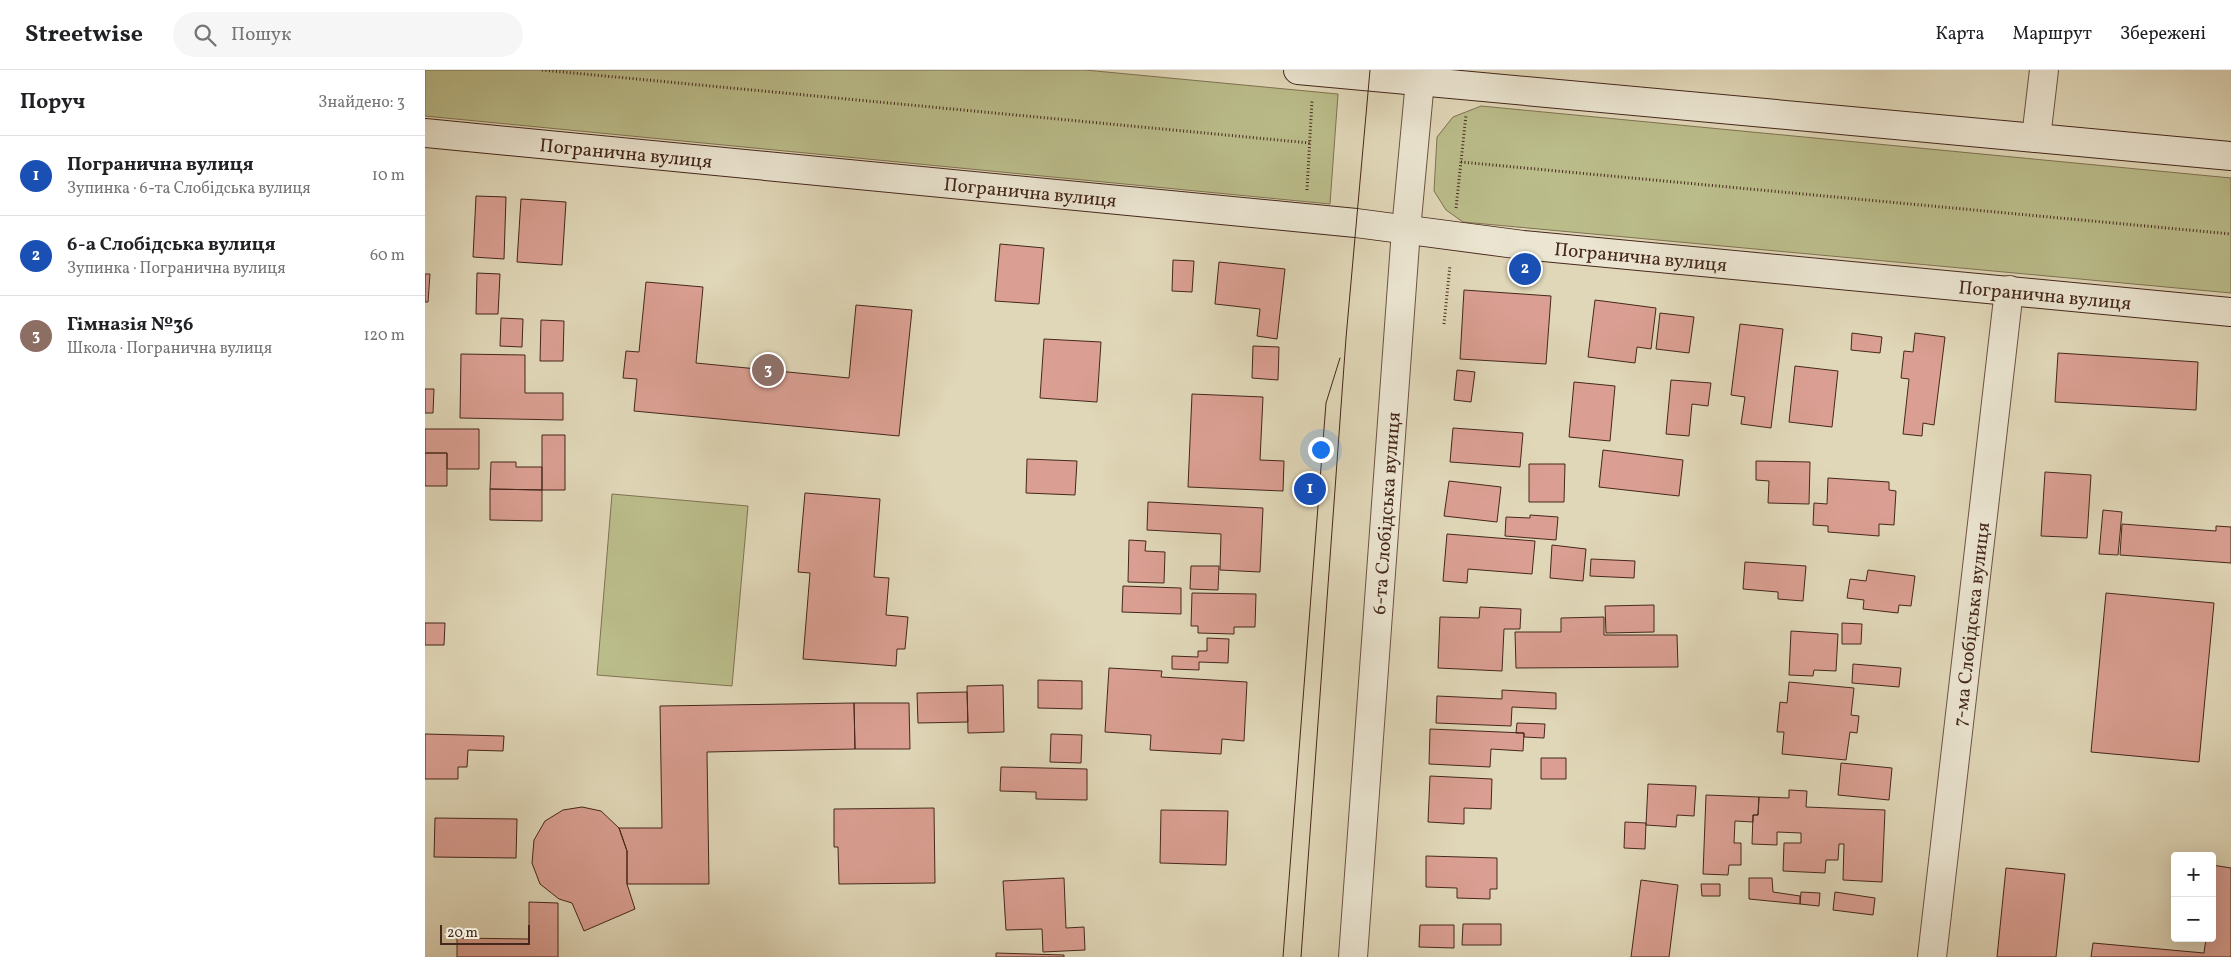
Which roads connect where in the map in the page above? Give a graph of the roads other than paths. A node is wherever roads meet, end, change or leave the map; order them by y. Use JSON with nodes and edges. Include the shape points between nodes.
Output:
{"nodes":[{"id":1,"x":1298,"y":70,"type":"edge"},
{"id":2,"x":2043,"y":70,"type":"edge"},
{"id":3,"x":1420,"y":76,"type":"edge"},
{"id":4,"x":425,"y":133,"type":"edge"},
{"id":5,"x":2036,"y":138,"type":"junction"},
{"id":6,"x":2231,"y":156,"type":"edge"},
{"id":7,"x":1406,"y":230,"type":"junction"},
{"id":8,"x":2009,"y":290,"type":"junction"},
{"id":9,"x":2231,"y":312,"type":"edge"},
{"id":10,"x":1353,"y":957,"type":"edge"},
{"id":11,"x":1932,"y":957,"type":"edge"}],
"edges":[{"from":1,"to":3,"type":"main road"},
{"from":2,"to":5,"type":"main road"},
{"from":3,"to":5,"type":"main road"},
{"from":3,"to":7,"type":"main road","name":"6-та Слобідська вулиця"},
{"from":4,"to":7,"type":"main road","name":"Погранична вулиця"},
{"from":5,"to":6,"type":"main road"},
{"from":7,"to":8,"type":"main road","name":"Погранична вулиця","via":[[1523,245]]},
{"from":7,"to":10,"type":"main road","name":"6-та Слобідська вулиця"},
{"from":8,"to":9,"type":"main road","name":"Погранична вулиця"},
{"from":8,"to":11,"type":"main road","name":"7-ма Слобідська вулиця"}]}
